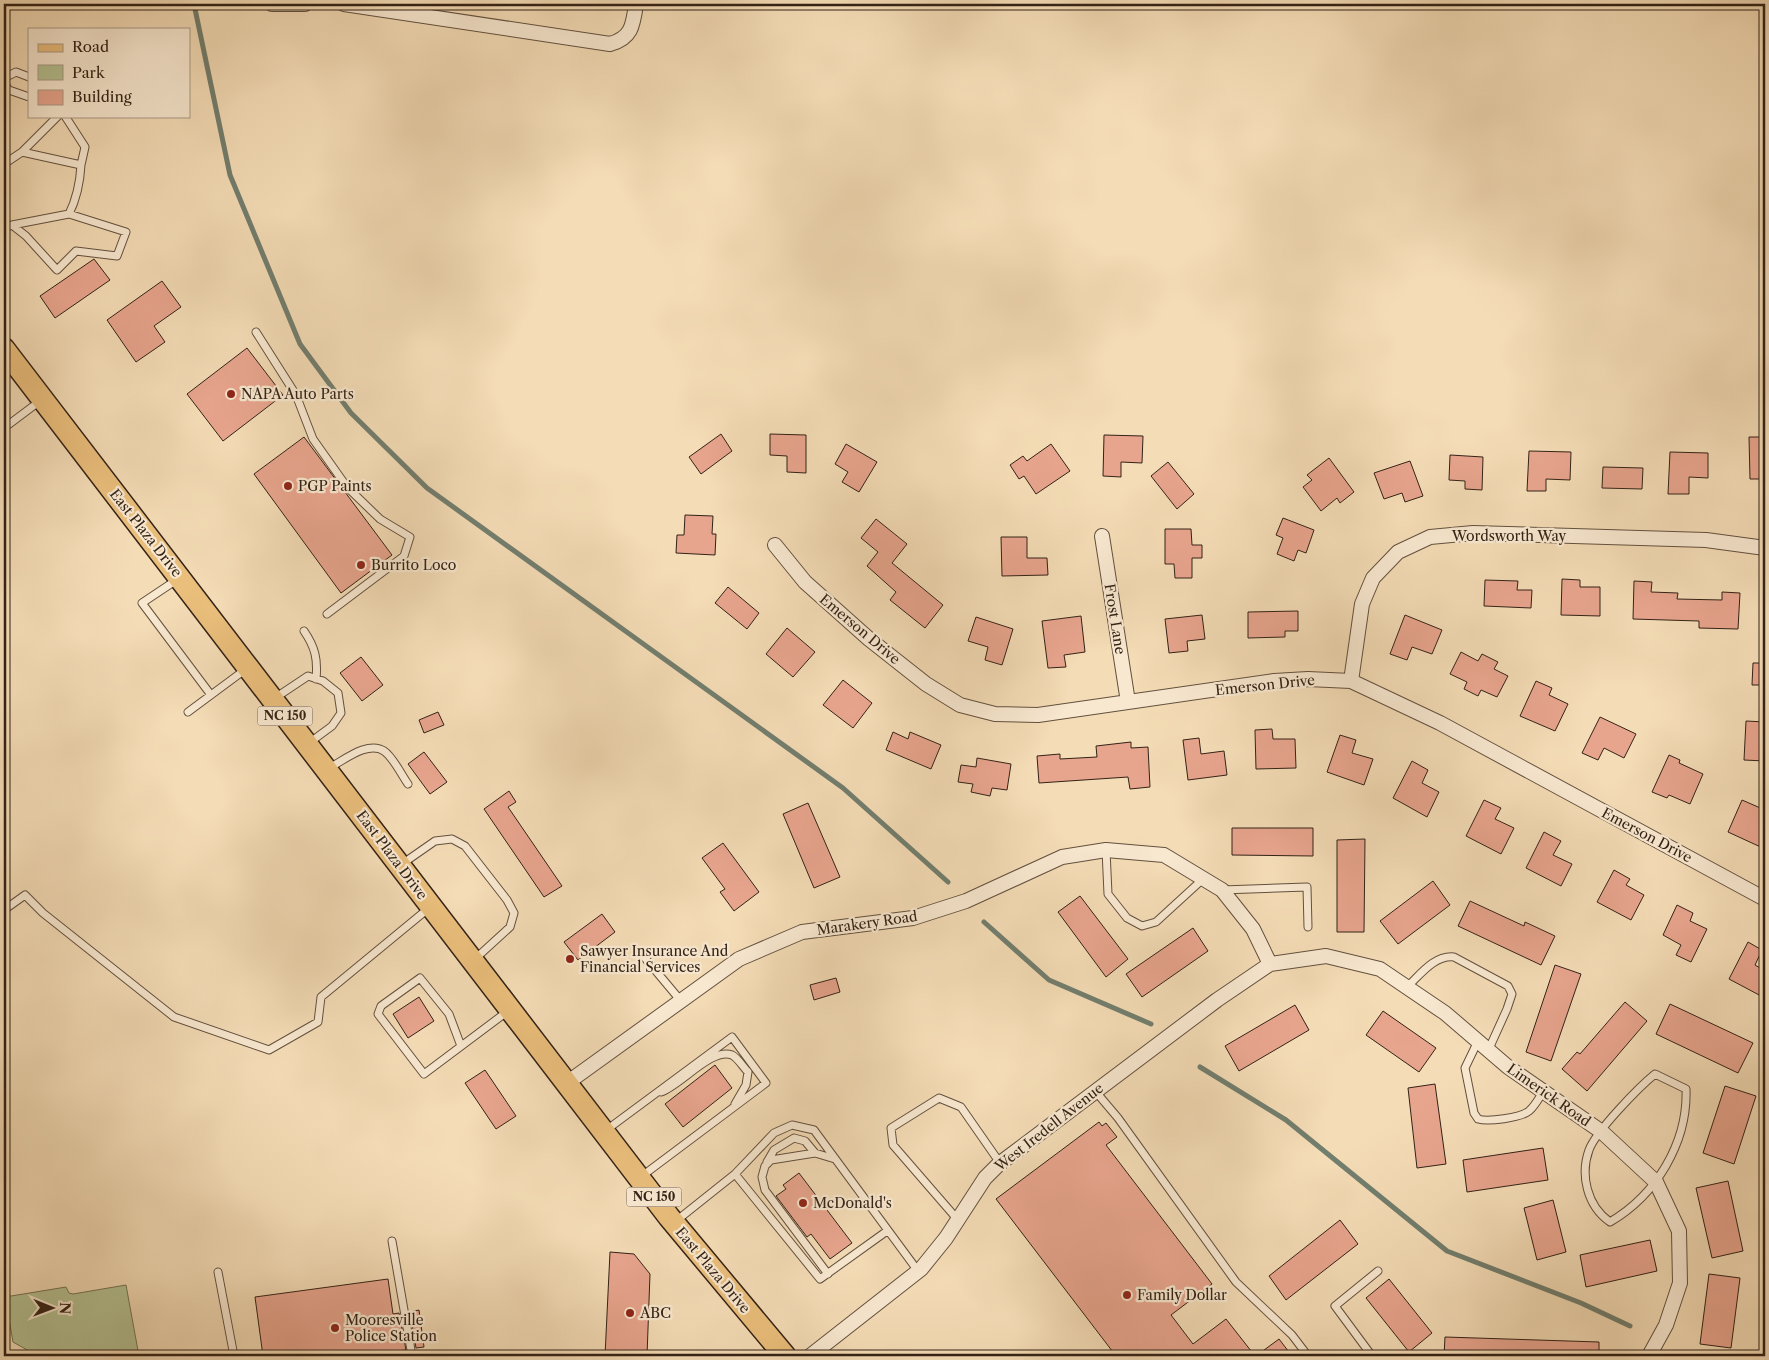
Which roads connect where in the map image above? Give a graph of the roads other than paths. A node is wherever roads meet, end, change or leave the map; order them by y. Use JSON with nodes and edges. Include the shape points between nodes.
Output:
{"nodes":[{"id":1,"x":272,"y":4,"type":"edge"},
{"id":2,"x":305,"y":4,"type":"edge"},
{"id":3,"x":344,"y":4,"type":"edge"},
{"id":4,"x":636,"y":4,"type":"edge"},
{"id":5,"x":384,"y":6,"type":"edge"},
{"id":6,"x":28,"y":77,"type":"edge"},
{"id":7,"x":4,"y":78,"type":"edge"},
{"id":8,"x":4,"y":84,"type":"edge"},
{"id":9,"x":28,"y":96,"type":"edge"},
{"id":10,"x":56,"y":118,"type":"edge"},
{"id":11,"x":66,"y":118,"type":"edge"},
{"id":12,"x":22,"y":152,"type":"junction"},
{"id":13,"x":4,"y":164,"type":"edge"},
{"id":14,"x":81,"y":165,"type":"junction"},
{"id":15,"x":69,"y":214,"type":"junction"},
{"id":16,"x":12,"y":225,"type":"junction"},
{"id":17,"x":4,"y":228,"type":"edge"},
{"id":18,"x":256,"y":332,"type":"dead end"},
{"id":19,"x":4,"y":349,"type":"edge"},
{"id":20,"x":42,"y":399,"type":"junction"},
{"id":21,"x":4,"y":428,"type":"edge"},
{"id":22,"x":1102,"y":536,"type":"dead end"},
{"id":23,"x":775,"y":546,"type":"dead end"},
{"id":24,"x":1765,"y":548,"type":"edge"},
{"id":25,"x":180,"y":577,"type":"junction"},
{"id":26,"x":326,"y":614,"type":"dead end"},
{"id":27,"x":304,"y":630,"type":"dead end"},
{"id":28,"x":248,"y":667,"type":"junction"},
{"id":29,"x":316,"y":679,"type":"junction"},
{"id":30,"x":1351,"y":680,"type":"junction"},
{"id":31,"x":211,"y":695,"type":"junction"},
{"id":32,"x":272,"y":700,"type":"junction"},
{"id":33,"x":1128,"y":702,"type":"junction"},
{"id":34,"x":188,"y":712,"type":"dead end"},
{"id":35,"x":307,"y":744,"type":"junction"},
{"id":36,"x":326,"y":770,"type":"junction"},
{"id":37,"x":408,"y":784,"type":"dead end"},
{"id":38,"x":1106,"y":850,"type":"junction"},
{"id":39,"x":400,"y":866,"type":"junction"},
{"id":40,"x":1203,"y":879,"type":"junction"},
{"id":41,"x":1222,"y":890,"type":"junction"},
{"id":42,"x":1765,"y":899,"type":"edge"},
{"id":43,"x":431,"y":906,"type":"junction"},
{"id":44,"x":4,"y":910,"type":"edge"},
{"id":45,"x":1308,"y":927,"type":"dead end"},
{"id":46,"x":640,"y":952,"type":"dead end"},
{"id":47,"x":473,"y":961,"type":"junction"},
{"id":48,"x":1270,"y":964,"type":"junction"},
{"id":49,"x":1407,"y":987,"type":"junction"},
{"id":50,"x":681,"y":1001,"type":"junction"},
{"id":51,"x":510,"y":1009,"type":"junction"},
{"id":52,"x":461,"y":1046,"type":"junction"},
{"id":53,"x":1483,"y":1046,"type":"junction"},
{"id":54,"x":567,"y":1083,"type":"junction"},
{"id":55,"x":1096,"y":1092,"type":"junction"},
{"id":56,"x":1543,"y":1092,"type":"junction"},
{"id":57,"x":654,"y":1095,"type":"junction"},
{"id":58,"x":733,"y":1108,"type":"junction"},
{"id":59,"x":604,"y":1132,"type":"junction"},
{"id":60,"x":1602,"y":1132,"type":"junction"},
{"id":61,"x":815,"y":1152,"type":"junction"},
{"id":62,"x":835,"y":1160,"type":"junction"},
{"id":63,"x":1000,"y":1163,"type":"junction"},
{"id":64,"x":765,"y":1166,"type":"junction"},
{"id":65,"x":736,"y":1174,"type":"junction"},
{"id":66,"x":639,"y":1178,"type":"junction"},
{"id":67,"x":1656,"y":1182,"type":"junction"},
{"id":68,"x":958,"y":1220,"type":"junction"},
{"id":69,"x":674,"y":1222,"type":"junction"},
{"id":70,"x":887,"y":1231,"type":"junction"},
{"id":71,"x":392,"y":1241,"type":"dead end"},
{"id":72,"x":918,"y":1271,"type":"junction"},
{"id":73,"x":1378,"y":1271,"type":"dead end"},
{"id":74,"x":218,"y":1272,"type":"dead end"},
{"id":75,"x":828,"y":1274,"type":"junction"},
{"id":76,"x":234,"y":1356,"type":"edge"},
{"id":77,"x":412,"y":1356,"type":"edge"},
{"id":78,"x":785,"y":1356,"type":"edge"},
{"id":79,"x":810,"y":1356,"type":"edge"},
{"id":80,"x":1308,"y":1356,"type":"edge"},
{"id":81,"x":1372,"y":1356,"type":"edge"},
{"id":82,"x":1649,"y":1356,"type":"edge"}],
"edges":[{"from":1,"to":2,"type":"street"},
{"from":3,"to":5,"type":"street"},
{"from":4,"to":5,"type":"street","via":[[631,30],[623,40],[610,44]]},
{"from":6,"to":7,"type":"lane","via":[[16,72]]},
{"from":8,"to":9,"type":"lane","via":[[8,90]]},
{"from":10,"to":12,"type":"lane"},
{"from":11,"to":14,"type":"lane","via":[[85,148]]},
{"from":12,"to":13,"type":"lane"},
{"from":12,"to":14,"type":"lane"},
{"from":14,"to":15,"type":"lane","via":[[76,201]]},
{"from":15,"to":16,"type":"lane"},
{"from":15,"to":16,"type":"lane","via":[[126,232],[117,256],[76,251],[57,270]]},
{"from":16,"to":17,"type":"lane"},
{"from":18,"to":26,"type":"lane","via":[[296,395],[313,439],[347,488],[380,519],[410,537],[404,556]]},
{"from":19,"to":20,"type":"main road","name":"East Plaza Drive","number":"NC 150"},
{"from":20,"to":21,"type":"lane"},
{"from":20,"to":25,"type":"main road","name":"East Plaza Drive","number":"NC 150"},
{"from":22,"to":33,"type":"street","name":"Frost Lane"},
{"from":23,"to":33,"type":"street","name":"Emerson Drive","via":[[805,582],[869,639],[926,684],[960,705],[995,714],[1038,715]]},
{"from":24,"to":30,"type":"street","name":"Wordsworth Way","via":[[1706,540],[1473,533],[1430,537],[1398,552],[1373,578],[1362,604]]},
{"from":25,"to":28,"type":"main road","name":"East Plaza Drive","number":"NC 150"},
{"from":25,"to":31,"type":"lane","via":[[142,602]]},
{"from":27,"to":29,"type":"lane","via":[[315,647]]},
{"from":28,"to":31,"type":"lane"},
{"from":28,"to":32,"type":"main road","name":"East Plaza Drive","number":"NC 150"},
{"from":29,"to":32,"type":"lane","via":[[308,676]]},
{"from":29,"to":35,"type":"lane","via":[[338,693],[341,713],[332,726]]},
{"from":30,"to":33,"type":"street","name":"Emerson Drive","via":[[1274,681]]},
{"from":30,"to":42,"type":"street","name":"Emerson Drive","via":[[1440,723]]},
{"from":31,"to":34,"type":"lane"},
{"from":32,"to":35,"type":"main road","name":"East Plaza Drive","number":"NC 150"},
{"from":35,"to":36,"type":"main road","name":"East Plaza Drive","number":"NC 150"},
{"from":36,"to":37,"type":"lane","via":[[364,749],[376,748],[385,752]]},
{"from":36,"to":39,"type":"main road","name":"East Plaza Drive","number":"NC 150"},
{"from":38,"to":40,"type":"street","name":"Marakery Road","via":[[1164,855]]},
{"from":38,"to":40,"type":"lane","via":[[1108,894],[1126,918],[1142,926],[1156,922]]},
{"from":38,"to":50,"type":"street","name":"Marakery Road","via":[[1062,857],[966,901],[913,918],[802,932],[740,959]]},
{"from":39,"to":43,"type":"main road","name":"East Plaza Drive","number":"NC 150"},
{"from":39,"to":47,"type":"lane","via":[[435,841],[452,839],[465,846],[495,885],[514,913],[510,927]]},
{"from":40,"to":41,"type":"street","name":"Marakery Road"},
{"from":41,"to":45,"type":"lane","via":[[1307,887]]},
{"from":41,"to":48,"type":"street","name":"Marakery Road","via":[[1253,929]]},
{"from":43,"to":44,"type":"lane","via":[[321,997],[318,1022],[269,1050],[174,1017],[25,895]]},
{"from":43,"to":47,"type":"main road","name":"East Plaza Drive","number":"NC 150"},
{"from":46,"to":50,"type":"lane"},
{"from":47,"to":51,"type":"main road","name":"East Plaza Drive","number":"NC 150"},
{"from":48,"to":49,"type":"street","name":"Limerick Road","via":[[1326,956],[1380,969]]},
{"from":48,"to":55,"type":"street","name":"West Iredell Avenue"},
{"from":49,"to":53,"type":"street","name":"Limerick Road","via":[[1445,1013]]},
{"from":49,"to":53,"type":"lane","via":[[1432,964],[1448,956],[1508,986],[1512,994],[1508,1009]]},
{"from":50,"to":54,"type":"street","name":"Marakery Road"},
{"from":51,"to":52,"type":"lane"},
{"from":51,"to":54,"type":"main road","name":"East Plaza Drive","number":"NC 150"},
{"from":52,"to":52,"type":"lane","via":[[424,1074],[378,1014],[381,1006],[420,978],[449,1014]]},
{"from":53,"to":56,"type":"street","name":"Limerick Road"},
{"from":53,"to":56,"type":"lane","via":[[1465,1068],[1474,1114],[1478,1119],[1525,1114]]},
{"from":54,"to":59,"type":"main road","name":"East Plaza Drive","number":"NC 150"},
{"from":55,"to":63,"type":"street","name":"West Iredell Avenue"},
{"from":55,"to":80,"type":"lane","via":[[1236,1282],[1292,1335]]},
{"from":56,"to":60,"type":"street","name":"Limerick Road"},
{"from":57,"to":58,"type":"lane","via":[[670,1089],[714,1056],[725,1054],[734,1056],[748,1072],[746,1086]]},
{"from":57,"to":58,"type":"lane","via":[[732,1037],[766,1083]]},
{"from":57,"to":59,"type":"lane"},
{"from":58,"to":66,"type":"lane"},
{"from":59,"to":66,"type":"main road","name":"East Plaza Drive","number":"NC 150"},
{"from":60,"to":67,"type":"street","name":"Limerick Road"},
{"from":60,"to":67,"type":"lane","via":[[1590,1148],[1584,1173],[1591,1201],[1599,1215],[1610,1222]]},
{"from":60,"to":67,"type":"lane","via":[[1655,1074],[1686,1089],[1687,1105],[1673,1154]]},
{"from":61,"to":62,"type":"lane"},
{"from":61,"to":64,"type":"lane","via":[[771,1160]]},
{"from":61,"to":64,"type":"lane","via":[[805,1140],[794,1138],[774,1150]]},
{"from":62,"to":65,"type":"lane","via":[[814,1130],[792,1125],[774,1132]]},
{"from":62,"to":70,"type":"lane"},
{"from":63,"to":68,"type":"street","name":"West Iredell Avenue","via":[[985,1178]]},
{"from":63,"to":68,"type":"lane","via":[[961,1106],[938,1098],[891,1128],[893,1145]]},
{"from":64,"to":75,"type":"lane","via":[[762,1177],[765,1190]]},
{"from":65,"to":69,"type":"lane"},
{"from":65,"to":75,"type":"lane","via":[[820,1279]]},
{"from":66,"to":69,"type":"main road","name":"East Plaza Drive","number":"NC 150"},
{"from":67,"to":82,"type":"street","name":"Limerick Road","via":[[1678,1231],[1680,1283],[1666,1325]]},
{"from":68,"to":72,"type":"street","name":"West Iredell Avenue"},
{"from":69,"to":78,"type":"main road","name":"East Plaza Drive","number":"NC 150"},
{"from":70,"to":72,"type":"lane"},
{"from":70,"to":75,"type":"lane"},
{"from":71,"to":77,"type":"lane"},
{"from":72,"to":79,"type":"street","name":"West Iredell Avenue"},
{"from":73,"to":81,"type":"lane","via":[[1335,1306]]},
{"from":74,"to":76,"type":"lane"}]}
